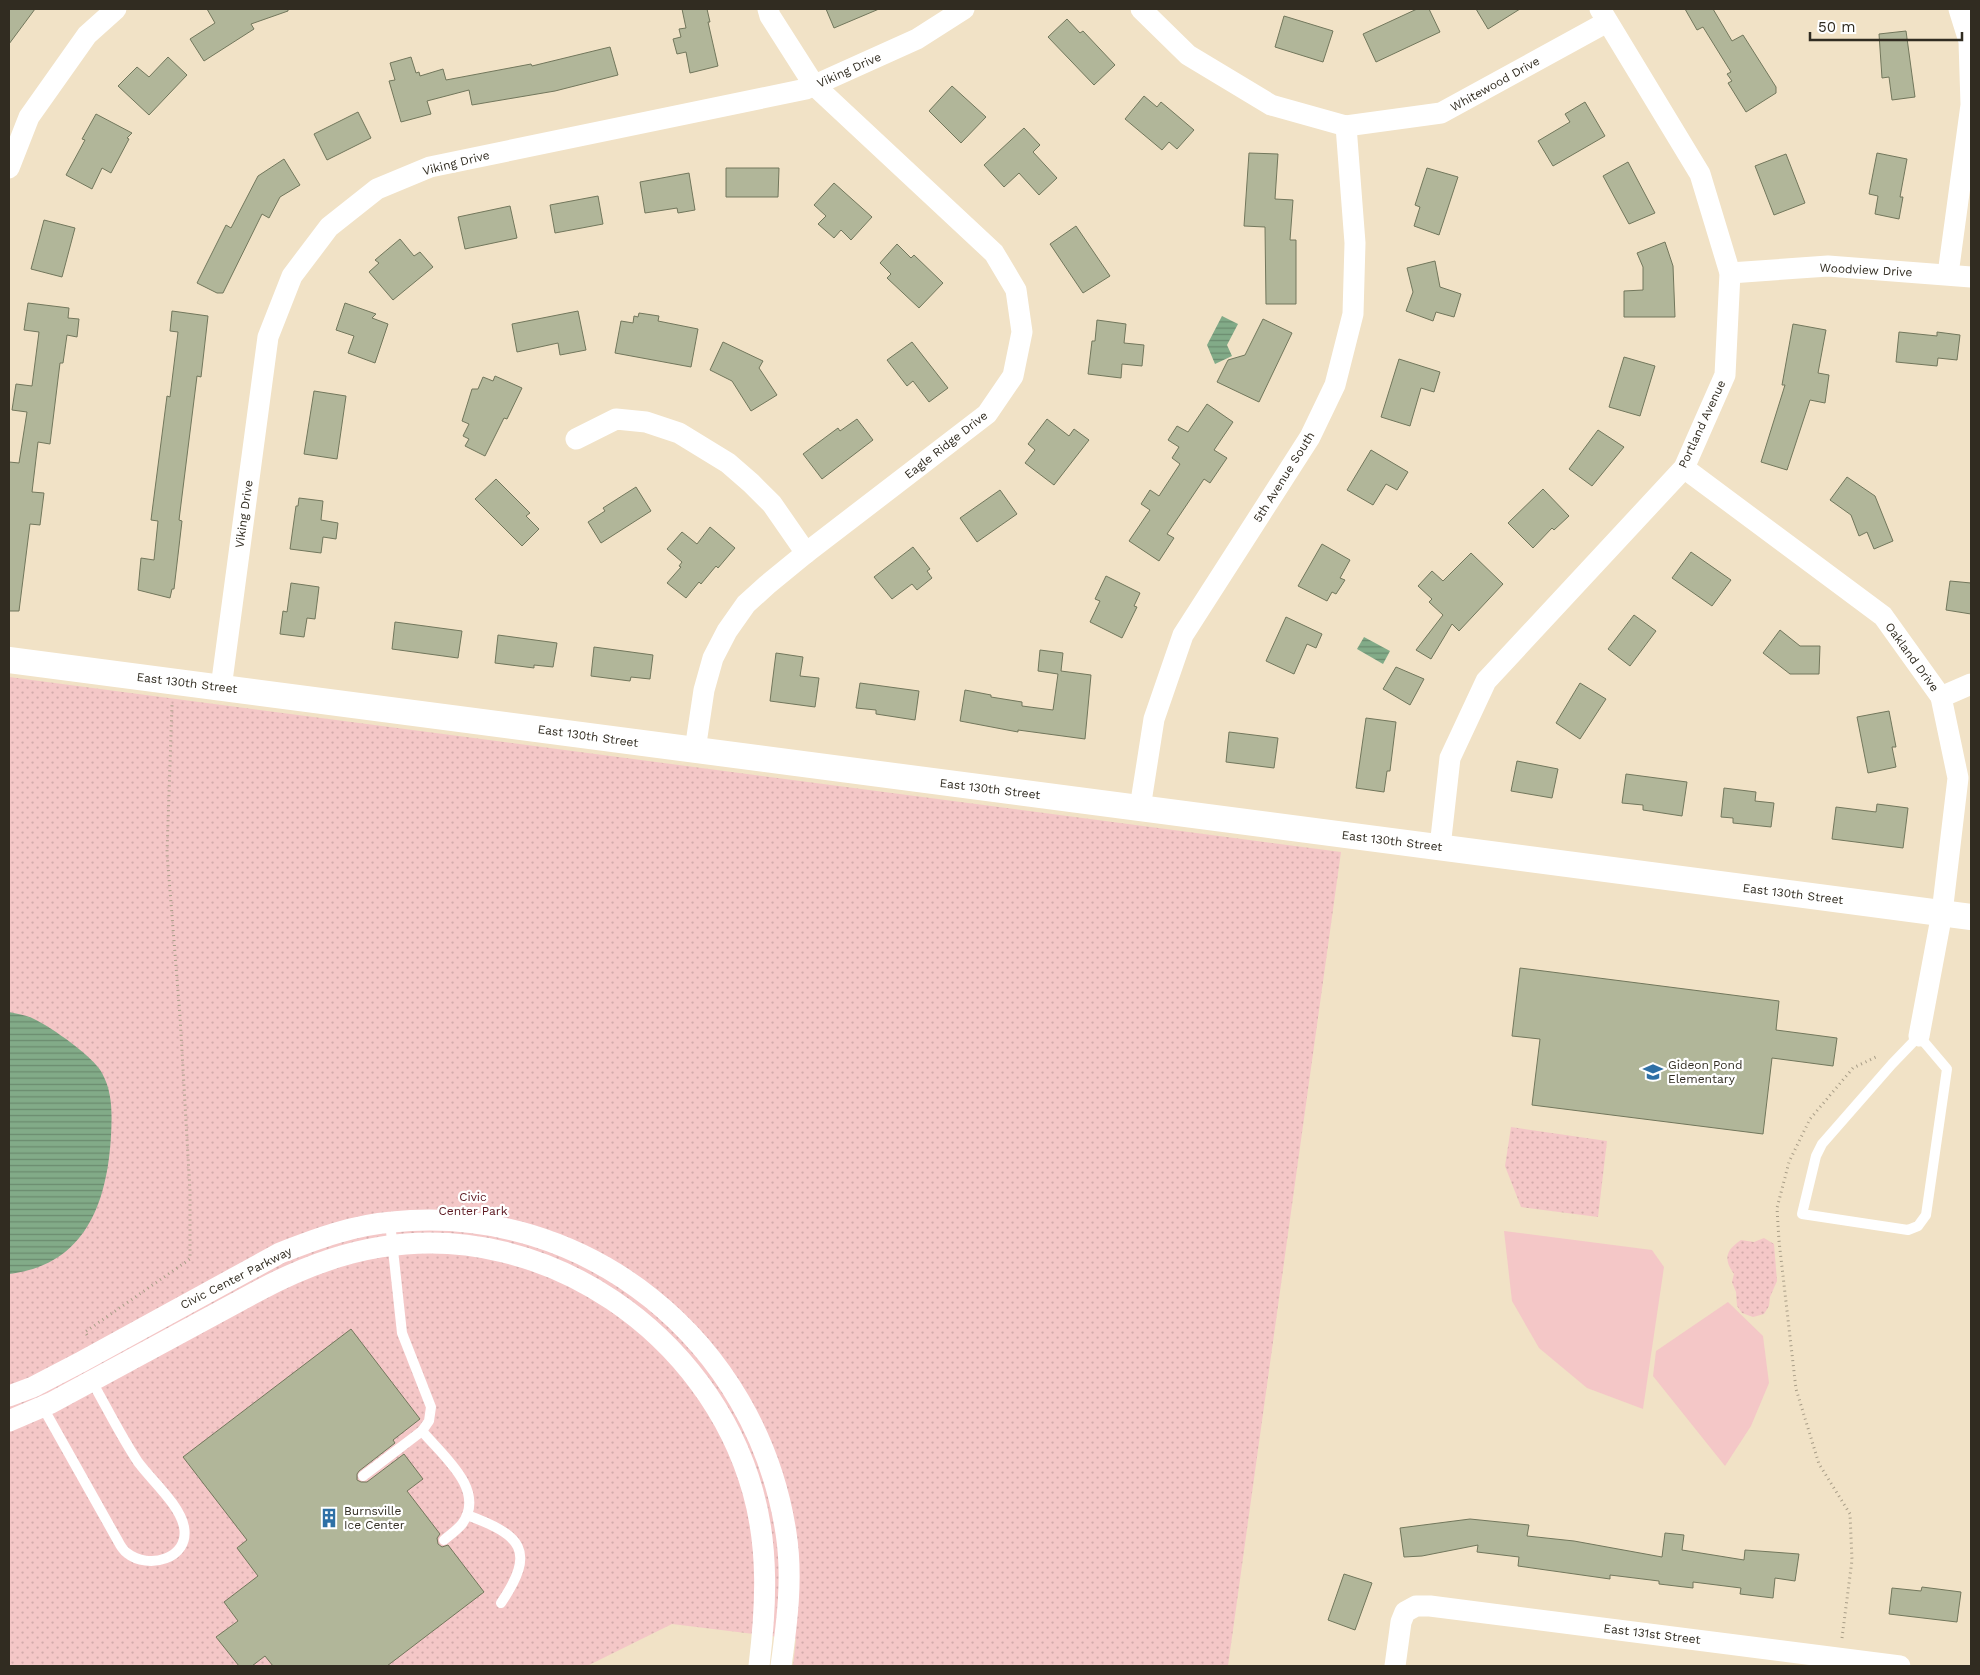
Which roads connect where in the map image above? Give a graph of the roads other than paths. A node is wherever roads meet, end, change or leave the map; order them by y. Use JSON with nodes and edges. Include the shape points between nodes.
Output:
{"nodes":[{"id":1,"x":116,"y":9,"type":"edge"},
{"id":2,"x":768,"y":9,"type":"edge"},
{"id":3,"x":964,"y":9,"type":"edge"},
{"id":4,"x":1141,"y":9,"type":"edge"},
{"id":5,"x":1959,"y":9,"type":"edge"},
{"id":6,"x":1604,"y":16,"type":"edge"},
{"id":7,"x":814,"y":85,"type":"junction"},
{"id":8,"x":1346,"y":126,"type":"junction"},
{"id":9,"x":9,"y":168,"type":"edge"},
{"id":10,"x":1730,"y":273,"type":"junction"},
{"id":11,"x":1948,"y":274,"type":"junction"},
{"id":12,"x":1971,"y":277,"type":"edge"},
{"id":13,"x":576,"y":439,"type":"dead end"},
{"id":14,"x":1684,"y":468,"type":"junction"},
{"id":15,"x":806,"y":553,"type":"junction"},
{"id":16,"x":9,"y":660,"type":"edge"},
{"id":17,"x":1971,"y":684,"type":"edge"},
{"id":18,"x":221,"y":688,"type":"junction"},
{"id":19,"x":1941,"y":697,"type":"junction"},
{"id":20,"x":695,"y":750,"type":"junction"},
{"id":21,"x":1140,"y":808,"type":"junction"},
{"id":22,"x":1440,"y":847,"type":"junction"},
{"id":23,"x":1942,"y":913,"type":"junction"},
{"id":24,"x":1971,"y":917,"type":"edge"},
{"id":25,"x":1918,"y":1036,"type":"junction"},
{"id":26,"x":390,"y":1222,"type":"junction"},
{"id":27,"x":393,"y":1245,"type":"junction"},
{"id":28,"x":89,"y":1357,"type":"junction"},
{"id":29,"x":92,"y":1381,"type":"junction"},
{"id":30,"x":32,"y":1387,"type":"junction"},
{"id":31,"x":9,"y":1396,"type":"edge"},
{"id":32,"x":43,"y":1407,"type":"junction"},
{"id":33,"x":9,"y":1421,"type":"edge"},
{"id":34,"x":422,"y":1431,"type":"junction"},
{"id":35,"x":363,"y":1476,"type":"dead end"},
{"id":36,"x":467,"y":1515,"type":"junction"},
{"id":37,"x":444,"y":1540,"type":"dead end"},
{"id":38,"x":501,"y":1603,"type":"dead end"},
{"id":39,"x":1839,"y":1662,"type":"edge"},
{"id":40,"x":759,"y":1666,"type":"edge"},
{"id":41,"x":781,"y":1666,"type":"edge"},
{"id":42,"x":1395,"y":1666,"type":"edge"},
{"id":43,"x":1900,"y":1666,"type":"edge"}],
"edges":[{"from":1,"to":9,"type":"street","via":[[87,35],[29,117]]},
{"from":2,"to":7,"type":"street","name":"Eagle Ridge Drive"},
{"from":3,"to":7,"type":"street","name":"Viking Drive","via":[[917,39]]},
{"from":4,"to":8,"type":"street","name":"Whitewood Drive","via":[[1188,55],[1271,105]]},
{"from":5,"to":11,"type":"street","via":[[1969,40],[1971,105]]},
{"from":6,"to":8,"type":"street","name":"Whitewood Drive","via":[[1441,113]]},
{"from":6,"to":10,"type":"street","name":"Portland Avenue","via":[[1700,174]]},
{"from":7,"to":15,"type":"street","name":"Eagle Ridge Drive","via":[[994,252],[1016,290],[1022,332],[1013,376],[987,414]]},
{"from":7,"to":18,"type":"street","name":"Viking Drive","via":[[430,166],[377,189],[329,227],[292,276],[268,338]]},
{"from":8,"to":21,"type":"street","name":"5th Avenue South","via":[[1355,243],[1353,314],[1335,385],[1310,438],[1183,635],[1154,719]]},
{"from":10,"to":11,"type":"street","name":"Woodview Drive","via":[[1828,266]]},
{"from":10,"to":14,"type":"street","name":"Portland Avenue","via":[[1725,375]]},
{"from":11,"to":12,"type":"street","name":"Woodview Drive"},
{"from":13,"to":15,"type":"street","via":[[616,419],[646,422],[678,433],[728,463],[751,483],[772,504]]},
{"from":14,"to":19,"type":"street","name":"Oakland Drive","via":[[1883,616]]},
{"from":14,"to":22,"type":"street","name":"Portland Avenue","via":[[1486,681],[1450,758]]},
{"from":15,"to":20,"type":"street","name":"Eagle Ridge Drive","via":[[746,604],[727,631],[713,658],[704,690]]},
{"from":16,"to":18,"type":"street","name":"East 130th Street"},
{"from":17,"to":19,"type":"street"},
{"from":18,"to":20,"type":"street","name":"East 130th Street"},
{"from":19,"to":23,"type":"street","name":"Oakland Drive","via":[[1958,778]]},
{"from":20,"to":21,"type":"street","name":"East 130th Street"},
{"from":21,"to":22,"type":"street","name":"East 130th Street"},
{"from":22,"to":23,"type":"street","name":"East 130th Street"},
{"from":23,"to":24,"type":"street","name":"East 130th Street"},
{"from":23,"to":25,"type":"street","name":"Oakland Drive"},
{"from":25,"to":25,"type":"lane","via":[[1947,1069],[1926,1215],[1918,1226],[1908,1230],[1802,1214],[1822,1144]]},
{"from":26,"to":27,"type":"lane"},
{"from":26,"to":28,"type":"street","name":"Civic Center Parkway","via":[[315,1239],[280,1253]]},
{"from":26,"to":41,"type":"street","name":"Civic Center Parkway","via":[[465,1221],[522,1231],[553,1242],[631,1283],[652,1298],[698,1342],[733,1389],[759,1436],[776,1486],[788,1560]]},
{"from":27,"to":29,"type":"street","name":"Civic Center Parkway","via":[[354,1252],[290,1274]]},
{"from":27,"to":34,"type":"lane","via":[[402,1333],[431,1407],[429,1421]]},
{"from":27,"to":40,"type":"street","name":"Civic Center Parkway","via":[[463,1245],[516,1254],[544,1264],[617,1302],[680,1358],[726,1423],[754,1492],[765,1561]]},
{"from":28,"to":29,"type":"lane"},
{"from":28,"to":30,"type":"street","name":"Civic Center Parkway"},
{"from":29,"to":32,"type":"street","name":"Civic Center Parkway"},
{"from":29,"to":32,"type":"lane","via":[[138,1461],[182,1517],[183,1543],[166,1559],[155,1562],[140,1560],[126,1553]]},
{"from":30,"to":31,"type":"street","name":"Civic Center Parkway"},
{"from":30,"to":32,"type":"lane"},
{"from":32,"to":33,"type":"street","name":"Civic Center Parkway"},
{"from":34,"to":35,"type":"lane"},
{"from":34,"to":36,"type":"lane","via":[[463,1480],[469,1497]]},
{"from":36,"to":37,"type":"lane"},
{"from":36,"to":38,"type":"lane","via":[[508,1534],[519,1552],[520,1571]]},
{"from":39,"to":42,"type":"street","name":"East 131st Street","via":[[1416,1606],[1405,1612],[1401,1622]]},
{"from":39,"to":43,"type":"street","name":"East 131st Street"}]}
